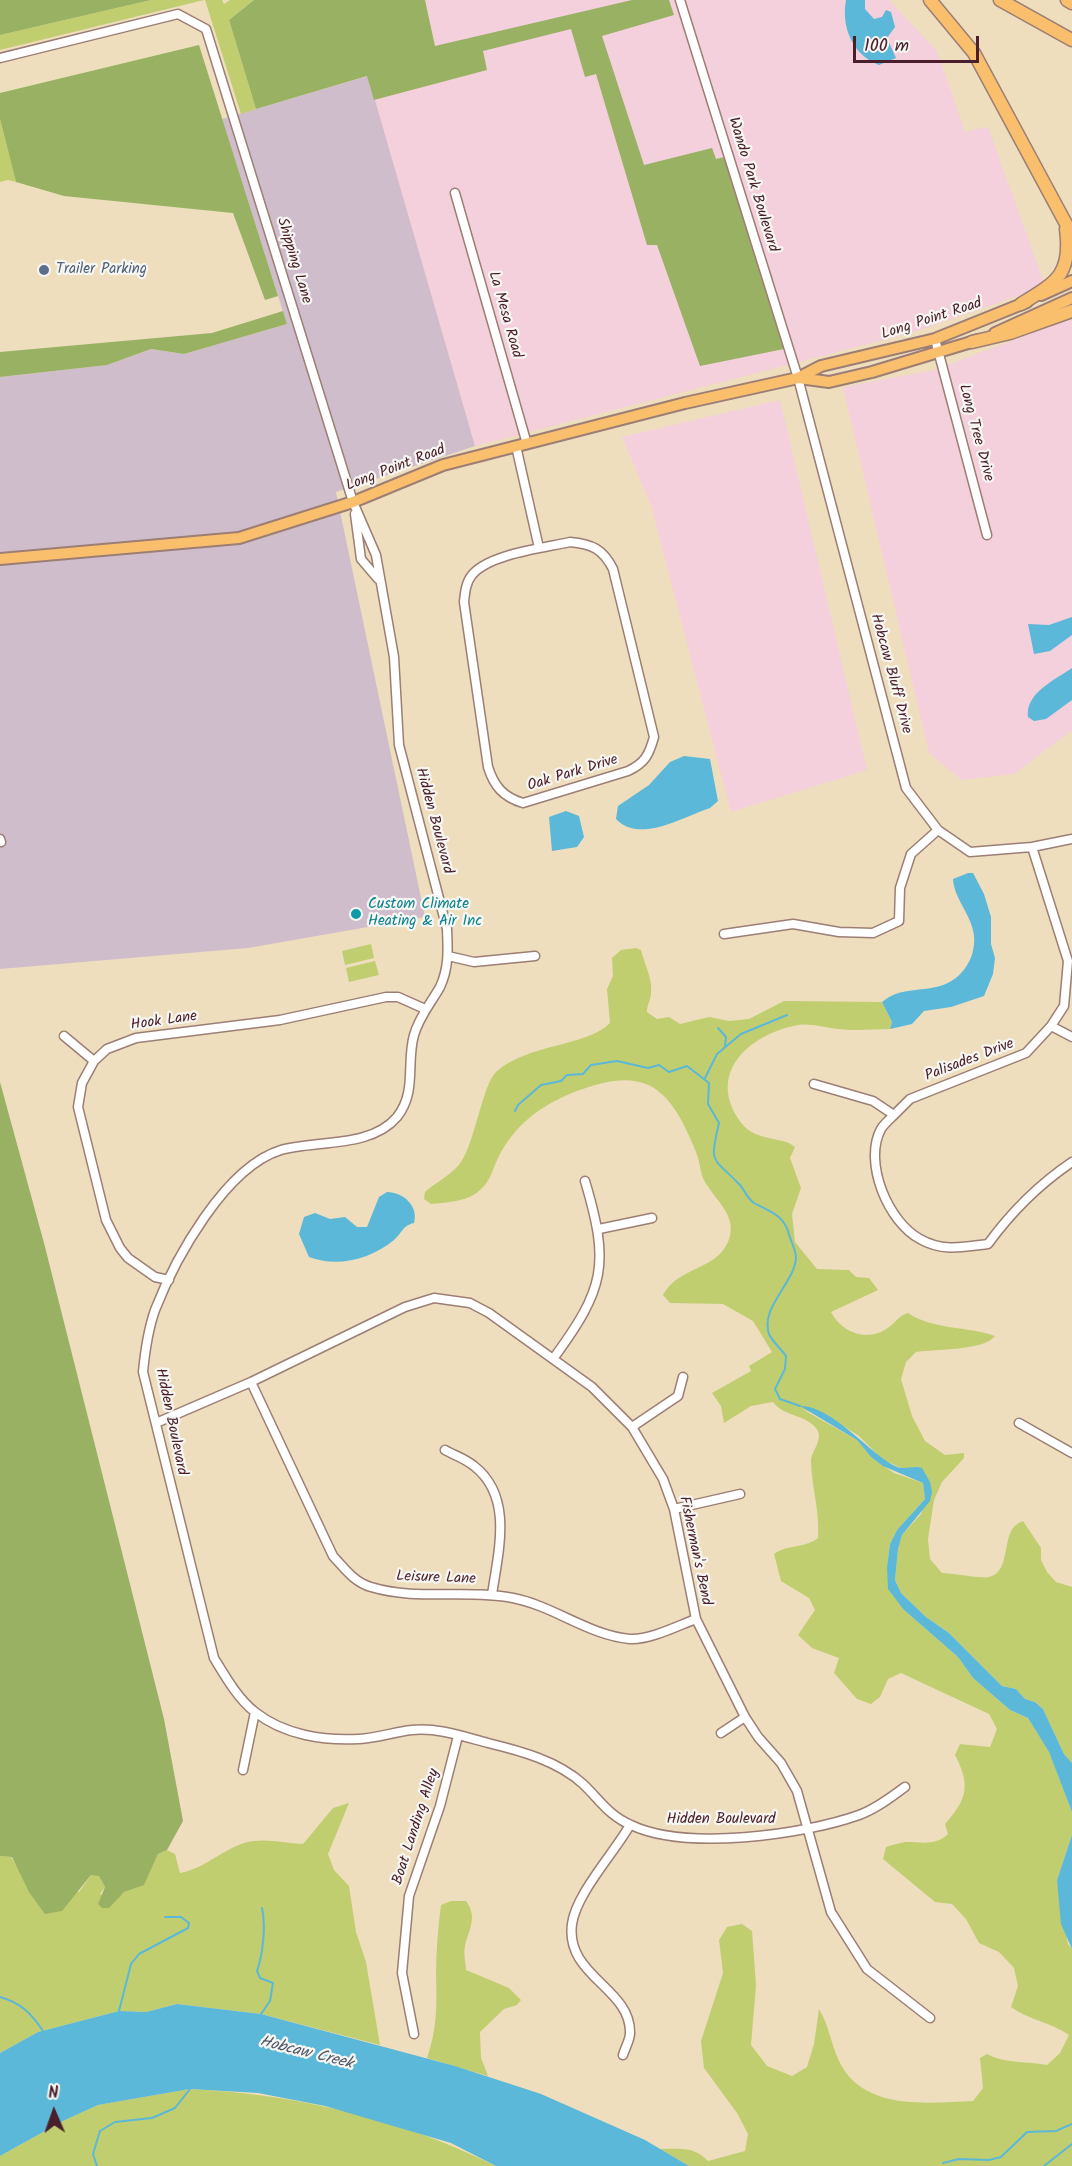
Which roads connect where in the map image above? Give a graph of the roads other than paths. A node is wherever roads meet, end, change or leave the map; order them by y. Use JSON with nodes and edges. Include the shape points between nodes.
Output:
{"nodes":[{"id":1,"x":680,"y":0,"type":"edge"},
{"id":2,"x":930,"y":0,"type":"edge"},
{"id":3,"x":1000,"y":0,"type":"edge"},
{"id":4,"x":1067,"y":0,"type":"edge"},
{"id":5,"x":1072,"y":3,"type":"edge"},
{"id":6,"x":1072,"y":40,"type":"edge"},
{"id":7,"x":0,"y":58,"type":"edge"},
{"id":8,"x":454,"y":193,"type":"dead end"},
{"id":9,"x":1069,"y":230,"type":"edge"},
{"id":10,"x":1072,"y":281,"type":"edge"},
{"id":11,"x":1072,"y":298,"type":"edge"},
{"id":12,"x":1021,"y":304,"type":"junction"},
{"id":13,"x":1072,"y":311,"type":"edge"},
{"id":14,"x":935,"y":339,"type":"junction"},
{"id":15,"x":972,"y":342,"type":"junction"},
{"id":16,"x":939,"y":353,"type":"junction"},
{"id":17,"x":798,"y":378,"type":"junction"},
{"id":18,"x":527,"y":444,"type":"junction"},
{"id":19,"x":516,"y":447,"type":"junction"},
{"id":20,"x":353,"y":502,"type":"junction"},
{"id":21,"x":987,"y":534,"type":"dead end"},
{"id":22,"x":539,"y":548,"type":"junction"},
{"id":23,"x":0,"y":559,"type":"edge"},
{"id":24,"x":379,"y":581,"type":"junction"},
{"id":25,"x":938,"y":830,"type":"junction"},
{"id":26,"x":1072,"y":840,"type":"edge"},
{"id":27,"x":1032,"y":847,"type":"junction"},
{"id":28,"x":724,"y":933,"type":"dead end"},
{"id":29,"x":448,"y":956,"type":"junction"},
{"id":30,"x":535,"y":956,"type":"dead end"},
{"id":31,"x":1063,"y":1007,"type":"junction"},
{"id":32,"x":425,"y":1009,"type":"junction"},
{"id":33,"x":1072,"y":1012,"type":"edge"},
{"id":34,"x":1051,"y":1026,"type":"junction"},
{"id":35,"x":63,"y":1036,"type":"dead end"},
{"id":36,"x":1072,"y":1037,"type":"edge"},
{"id":37,"x":94,"y":1061,"type":"junction"},
{"id":38,"x":814,"y":1084,"type":"dead end"},
{"id":39,"x":894,"y":1115,"type":"junction"},
{"id":40,"x":1072,"y":1162,"type":"edge"},
{"id":41,"x":585,"y":1181,"type":"dead end"},
{"id":42,"x":652,"y":1218,"type":"dead end"},
{"id":43,"x":599,"y":1229,"type":"junction"},
{"id":44,"x":170,"y":1280,"type":"junction"},
{"id":45,"x":553,"y":1359,"type":"junction"},
{"id":46,"x":683,"y":1377,"type":"dead end"},
{"id":47,"x":250,"y":1382,"type":"junction"},
{"id":48,"x":156,"y":1423,"type":"junction"},
{"id":49,"x":1019,"y":1423,"type":"dead end"},
{"id":50,"x":632,"y":1427,"type":"junction"},
{"id":51,"x":445,"y":1450,"type":"dead end"},
{"id":52,"x":1072,"y":1452,"type":"edge"},
{"id":53,"x":740,"y":1494,"type":"dead end"},
{"id":54,"x":674,"y":1509,"type":"junction"},
{"id":55,"x":492,"y":1595,"type":"junction"},
{"id":56,"x":696,"y":1620,"type":"junction"},
{"id":57,"x":255,"y":1712,"type":"junction"},
{"id":58,"x":745,"y":1717,"type":"junction"},
{"id":59,"x":721,"y":1733,"type":"dead end"},
{"id":60,"x":458,"y":1736,"type":"junction"},
{"id":61,"x":243,"y":1770,"type":"dead end"},
{"id":62,"x":905,"y":1787,"type":"dead end"},
{"id":63,"x":630,"y":1825,"type":"junction"},
{"id":64,"x":808,"y":1829,"type":"junction"},
{"id":65,"x":930,"y":2018,"type":"dead end"},
{"id":66,"x":414,"y":2034,"type":"dead end"},
{"id":67,"x":622,"y":2055,"type":"dead end"}],
"edges":[{"from":1,"to":17,"type":"street","name":"Wando Park Boulevard"},
{"from":2,"to":9,"type":"highway","via":[[975,53]]},
{"from":3,"to":6,"type":"highway"},
{"from":4,"to":5,"type":"highway"},
{"from":7,"to":20,"type":"street","name":"Shipping Lane","via":[[178,14],[206,28]]},
{"from":8,"to":18,"type":"street","name":"La Mesa Road"},
{"from":9,"to":12,"type":"highway","via":[[1070,256],[1060,278]]},
{"from":10,"to":12,"type":"main road","name":"Long Point Road"},
{"from":11,"to":15,"type":"main road","name":"Long Point Road"},
{"from":12,"to":14,"type":"main road","name":"Long Point Road"},
{"from":13,"to":15,"type":"highway"},
{"from":14,"to":16,"type":"street","name":"Long Tree Drive"},
{"from":14,"to":17,"type":"main road","name":"Long Point Road","via":[[821,366]]},
{"from":15,"to":16,"type":"main road","name":"Long Point Road"},
{"from":16,"to":17,"type":"main road","name":"Long Point Road","via":[[829,382]]},
{"from":16,"to":21,"type":"street","name":"Long Tree Drive"},
{"from":17,"to":18,"type":"main road","name":"Long Point Road"},
{"from":17,"to":25,"type":"street","name":"Hobcaw Bluff Drive","via":[[906,788]]},
{"from":18,"to":19,"type":"main road","name":"Long Point Road"},
{"from":19,"to":20,"type":"main road","name":"Long Point Road","via":[[443,465]]},
{"from":19,"to":22,"type":"street"},
{"from":20,"to":23,"type":"main road","name":"Long Point Road","via":[[228,540]]},
{"from":20,"to":24,"type":"street","name":"Hidden Boulevard","via":[[376,555]]},
{"from":20,"to":24,"type":"street","name":"Hidden Boulevard","via":[[361,559]]},
{"from":22,"to":22,"type":"street","name":"Oak Park Drive","via":[[570,542],[605,553],[613,569],[654,737],[642,764],[523,803],[501,792],[492,781],[464,602],[465,588],[481,567]]},
{"from":24,"to":29,"type":"street","name":"Hidden Boulevard","via":[[394,657],[399,745],[441,903]]},
{"from":25,"to":27,"type":"street","name":"Hobcaw Bluff Drive","via":[[970,852]]},
{"from":25,"to":28,"type":"street","via":[[911,854],[900,888],[899,921],[873,933],[793,924]]},
{"from":26,"to":27,"type":"street","name":"Hobcaw Bluff Drive"},
{"from":27,"to":31,"type":"street","name":"Palisades Drive","via":[[1068,961]]},
{"from":29,"to":30,"type":"street","via":[[474,962]]},
{"from":29,"to":32,"type":"street","name":"Hidden Boulevard","via":[[440,986]]},
{"from":31,"to":33,"type":"street"},
{"from":31,"to":34,"type":"street","name":"Palisades Drive"},
{"from":32,"to":37,"type":"street","name":"Hook Lane","via":[[386,996],[280,1020],[136,1038],[114,1046]]},
{"from":32,"to":44,"type":"street","name":"Hidden Boulevard","via":[[414,1034],[407,1100],[395,1119],[362,1138],[298,1146],[278,1151],[255,1164],[210,1207]]},
{"from":34,"to":36,"type":"street"},
{"from":34,"to":39,"type":"street","name":"Palisades Drive","via":[[1026,1053],[910,1099]]},
{"from":35,"to":37,"type":"street"},
{"from":37,"to":44,"type":"street","via":[[82,1083],[78,1107],[106,1220],[128,1258],[155,1277]]},
{"from":38,"to":39,"type":"street","via":[[873,1101]]},
{"from":39,"to":40,"type":"street","name":"Palisades Drive","via":[[881,1129],[875,1152],[887,1207],[919,1239],[950,1250],[988,1244],[1039,1184]]},
{"from":41,"to":43,"type":"street"},
{"from":42,"to":43,"type":"street"},
{"from":43,"to":45,"type":"street","via":[[596,1288],[585,1313]]},
{"from":44,"to":48,"type":"street","name":"Hidden Boulevard","via":[[155,1309],[145,1351],[144,1372]]},
{"from":45,"to":47,"type":"street","name":"Fisherman's Bend","via":[[489,1312],[470,1303],[434,1298],[405,1307]]},
{"from":45,"to":50,"type":"street","name":"Fisherman's Bend","via":[[592,1388]]},
{"from":46,"to":50,"type":"street","via":[[678,1396]]},
{"from":47,"to":48,"type":"street","name":"Fisherman's Bend"},
{"from":47,"to":55,"type":"street","name":"Leisure Lane","via":[[333,1556],[350,1576],[369,1587],[398,1593]]},
{"from":48,"to":57,"type":"street","name":"Hidden Boulevard","via":[[214,1658]]},
{"from":49,"to":52,"type":"street"},
{"from":50,"to":54,"type":"street","name":"Fisherman's Bend","via":[[650,1454]]},
{"from":51,"to":55,"type":"street","via":[[474,1466],[489,1482],[498,1501],[500,1532]]},
{"from":53,"to":54,"type":"street"},
{"from":54,"to":56,"type":"street","name":"Fisherman's Bend"},
{"from":55,"to":56,"type":"street","name":"Leisure Lane","via":[[516,1599],[606,1635],[633,1639]]},
{"from":56,"to":58,"type":"street","name":"Fisherman's Bend"},
{"from":57,"to":60,"type":"street","name":"Hidden Boulevard","via":[[279,1726],[330,1740],[414,1730]]},
{"from":57,"to":61,"type":"street"},
{"from":58,"to":59,"type":"street"},
{"from":58,"to":64,"type":"street","name":"Fisherman's Bend","via":[[792,1781]]},
{"from":60,"to":63,"type":"street","name":"Hidden Boulevard","via":[[561,1767],[584,1785],[598,1803]]},
{"from":60,"to":66,"type":"street","name":"Boat Landing Alley","via":[[440,1806],[409,1896],[402,1973]]},
{"from":62,"to":64,"type":"street","name":"Hidden Boulevard","via":[[860,1815]]},
{"from":63,"to":64,"type":"street","name":"Hidden Boulevard","via":[[657,1834],[694,1837],[780,1835]]},
{"from":63,"to":67,"type":"street","via":[[578,1905],[572,1924],[576,1958],[625,2010],[630,2034]]},
{"from":64,"to":65,"type":"street","name":"Fisherman's Bend","via":[[831,1912],[867,1969]]}]}
